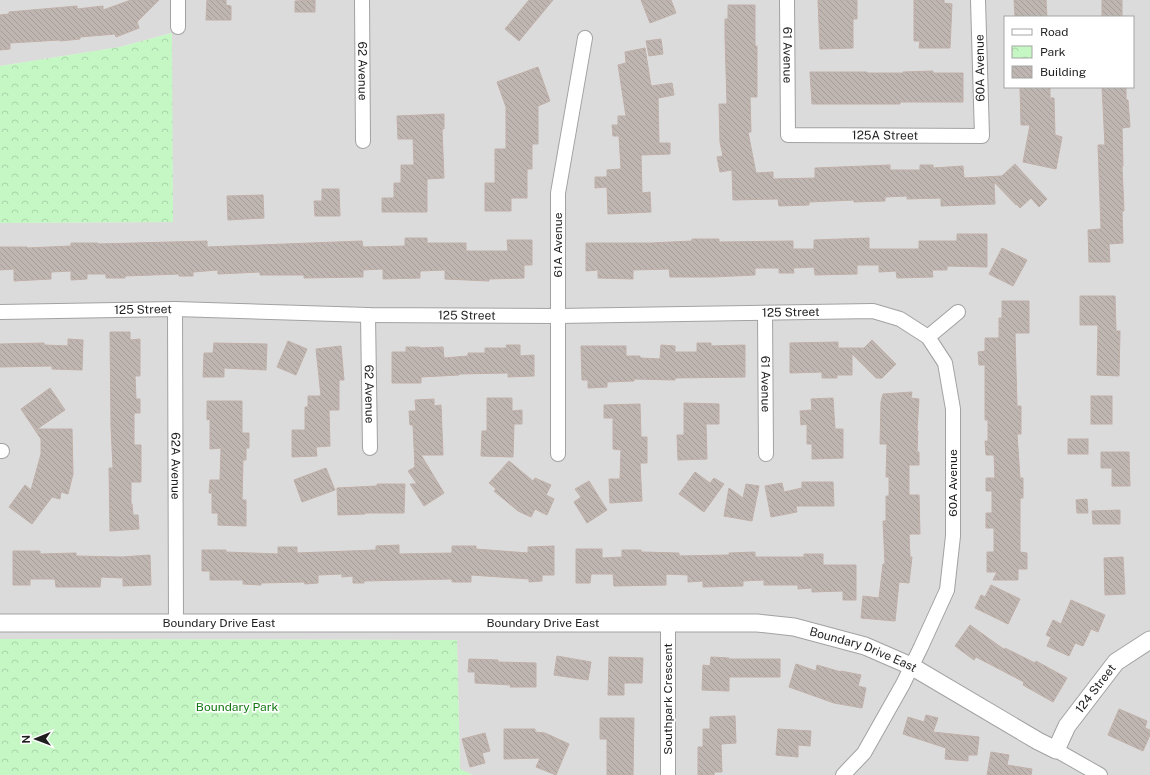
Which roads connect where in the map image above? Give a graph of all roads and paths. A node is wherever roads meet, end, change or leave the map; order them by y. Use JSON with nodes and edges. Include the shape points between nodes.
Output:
{"nodes":[{"id":1,"x":178,"y":0,"type":"edge"},
{"id":2,"x":362,"y":0,"type":"edge"},
{"id":3,"x":787,"y":0,"type":"edge"},
{"id":4,"x":978,"y":0,"type":"edge"},
{"id":5,"x":178,"y":26,"type":"dead end"},
{"id":6,"x":585,"y":38,"type":"dead end"},
{"id":7,"x":788,"y":135,"type":"joint"},
{"id":8,"x":982,"y":136,"type":"joint"},
{"id":9,"x":363,"y":141,"type":"dead end"},
{"id":10,"x":175,"y":309,"type":"junction"},
{"id":11,"x":0,"y":312,"type":"edge"},
{"id":12,"x":958,"y":312,"type":"dead end"},
{"id":13,"x":765,"y":313,"type":"junction"},
{"id":14,"x":368,"y":315,"type":"junction"},
{"id":15,"x":558,"y":316,"type":"junction"},
{"id":16,"x":928,"y":336,"type":"junction"},
{"id":17,"x":370,"y":448,"type":"dead end"},
{"id":18,"x":558,"y":454,"type":"dead end"},
{"id":19,"x":766,"y":454,"type":"dead end"},
{"id":20,"x":0,"y":622,"type":"edge"},
{"id":21,"x":176,"y":622,"type":"junction"},
{"id":22,"x":668,"y":623,"type":"junction"},
{"id":23,"x":1150,"y":640,"type":"edge"},
{"id":24,"x":911,"y":666,"type":"junction"},
{"id":25,"x":1056,"y":750,"type":"junction"},
{"id":26,"x":668,"y":775,"type":"edge"},
{"id":27,"x":843,"y":775,"type":"edge"},
{"id":28,"x":1100,"y":775,"type":"edge"}],
"edges":[{"from":1,"to":5,"type":"street"},
{"from":2,"to":9,"type":"street","name":"62 Avenue"},
{"from":3,"to":7,"type":"street","name":"61 Avenue"},
{"from":4,"to":8,"type":"street","name":"60A Avenue"},
{"from":6,"to":15,"type":"street","name":"61A Avenue","via":[[558,193]]},
{"from":7,"to":8,"type":"street","name":"125A Street"},
{"from":10,"to":11,"type":"street","name":"125 Street"},
{"from":10,"to":14,"type":"street","name":"125 Street"},
{"from":10,"to":21,"type":"street","name":"62A Avenue"},
{"from":12,"to":16,"type":"street"},
{"from":13,"to":15,"type":"street","name":"125 Street"},
{"from":13,"to":16,"type":"street","name":"125 Street","via":[[873,311],[900,319]]},
{"from":13,"to":19,"type":"street","name":"61 Avenue"},
{"from":14,"to":15,"type":"street","name":"125 Street"},
{"from":14,"to":17,"type":"street","name":"62 Avenue"},
{"from":15,"to":18,"type":"street","name":"61A Avenue"},
{"from":16,"to":24,"type":"street","name":"60A Avenue","via":[[945,363],[953,409],[953,536],[947,590]]},
{"from":20,"to":21,"type":"street","name":"Boundary Drive East"},
{"from":21,"to":22,"type":"street","name":"Boundary Drive East"},
{"from":22,"to":24,"type":"street","name":"Boundary Drive East","via":[[757,623],[794,627],[864,646]]},
{"from":22,"to":26,"type":"street","name":"Southpark Crescent"},
{"from":23,"to":25,"type":"street","name":"124 Street","via":[[1116,662],[1068,726]]},
{"from":24,"to":25,"type":"street","name":"Boundary Drive East"},
{"from":24,"to":27,"type":"street","name":"60A Avenue","via":[[864,753]]},
{"from":25,"to":28,"type":"street"}]}
